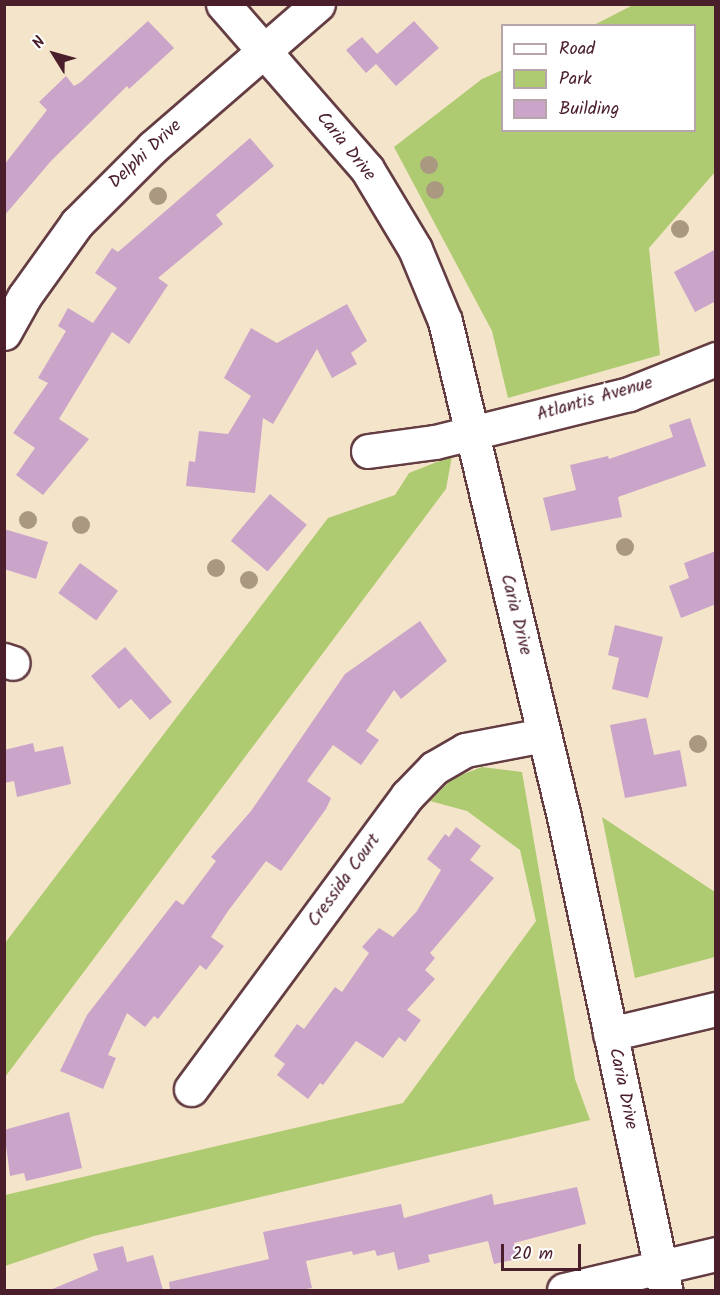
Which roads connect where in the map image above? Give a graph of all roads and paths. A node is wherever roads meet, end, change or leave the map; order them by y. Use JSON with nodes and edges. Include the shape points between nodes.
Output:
{"nodes":[{"id":1,"x":223,"y":4,"type":"edge"},
{"id":2,"x":318,"y":4,"type":"edge"},
{"id":3,"x":264,"y":51,"type":"junction"},
{"id":4,"x":4,"y":333,"type":"edge"},
{"id":5,"x":716,"y":359,"type":"edge"},
{"id":6,"x":472,"y":432,"type":"junction"},
{"id":7,"x":368,"y":451,"type":"dead end"},
{"id":8,"x":544,"y":735,"type":"junction"},
{"id":9,"x":716,"y":1009,"type":"edge"},
{"id":10,"x":610,"y":1034,"type":"junction"},
{"id":11,"x":191,"y":1089,"type":"dead end"},
{"id":12,"x":716,"y":1254,"type":"edge"},
{"id":13,"x":662,"y":1279,"type":"edge"},
{"id":14,"x":564,"y":1290,"type":"edge"}],
"edges":[{"from":1,"to":3,"type":"street","name":"Caria Drive"},
{"from":2,"to":3,"type":"street","name":"Delphi Drive"},
{"from":3,"to":4,"type":"street","name":"Delphi Drive","via":[[153,147],[77,223],[24,297]]},
{"from":3,"to":6,"type":"street","name":"Caria Drive","via":[[367,169],[415,249],[445,321]]},
{"from":5,"to":6,"type":"street","name":"Atlantis Avenue","via":[[629,394]]},
{"from":6,"to":7,"type":"street","name":"Atlantis Avenue","via":[[435,442]]},
{"from":6,"to":8,"type":"street","name":"Caria Drive"},
{"from":8,"to":10,"type":"street","name":"Caria Drive"},
{"from":8,"to":11,"type":"street","name":"Cressida Court","via":[[465,750],[435,768],[407,796]]},
{"from":9,"to":10,"type":"street"},
{"from":10,"to":13,"type":"street","name":"Caria Drive"},
{"from":12,"to":13,"type":"street"},
{"from":13,"to":14,"type":"street"}]}
